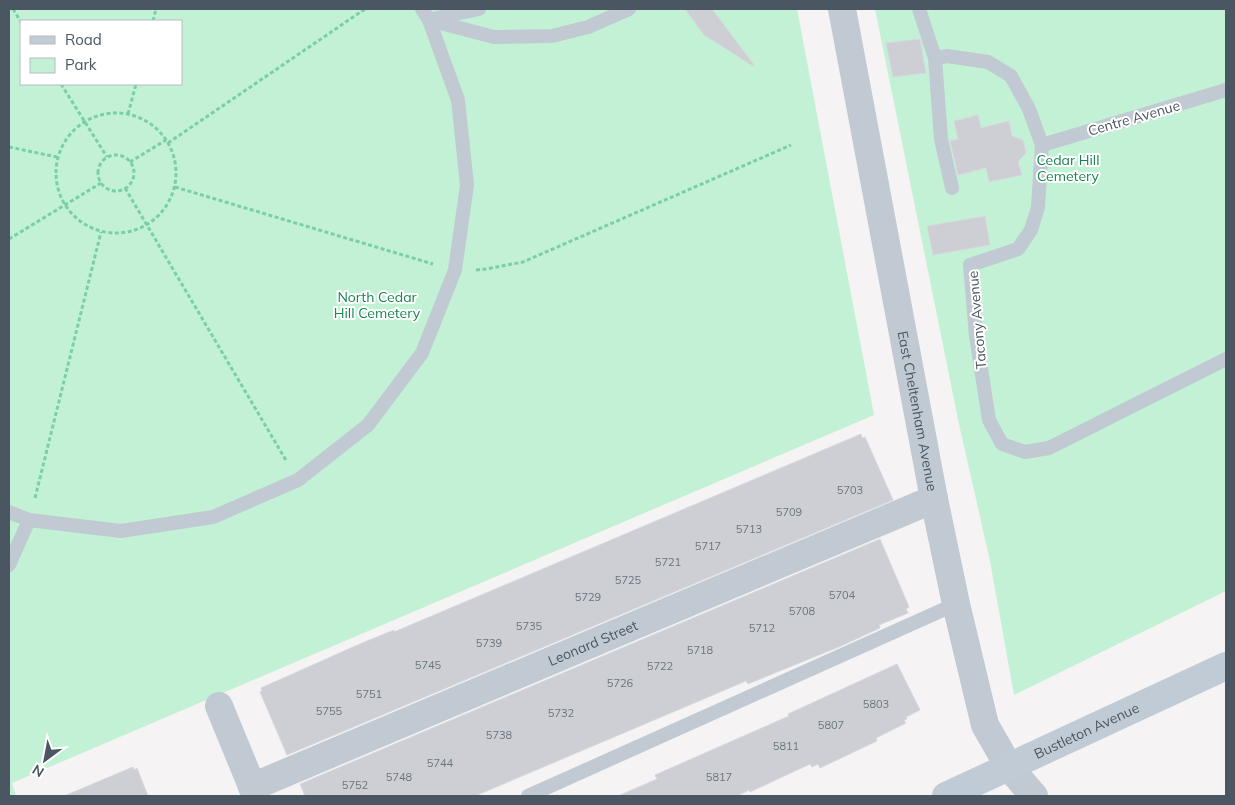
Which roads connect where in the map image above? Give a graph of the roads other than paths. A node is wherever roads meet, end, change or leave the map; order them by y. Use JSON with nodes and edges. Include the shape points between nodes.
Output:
{"nodes":[{"id":1,"x":479,"y":9,"type":"edge"},
{"id":2,"x":629,"y":9,"type":"edge"},
{"id":3,"x":842,"y":9,"type":"edge"},
{"id":4,"x":918,"y":9,"type":"edge"},
{"id":5,"x":425,"y":14,"type":"edge"},
{"id":6,"x":935,"y":58,"type":"junction"},
{"id":7,"x":1226,"y":90,"type":"edge"},
{"id":8,"x":1042,"y":145,"type":"junction"},
{"id":9,"x":952,"y":188,"type":"dead end"},
{"id":10,"x":1226,"y":359,"type":"edge"},
{"id":11,"x":934,"y":499,"type":"junction"},
{"id":12,"x":9,"y":512,"type":"edge"},
{"id":13,"x":29,"y":520,"type":"junction"},
{"id":14,"x":9,"y":565,"type":"edge"},
{"id":15,"x":956,"y":604,"type":"junction"},
{"id":16,"x":1226,"y":666,"type":"edge"},
{"id":17,"x":219,"y":706,"type":"dead end"},
{"id":18,"x":1009,"y":767,"type":"junction"},
{"id":19,"x":254,"y":792,"type":"edge"},
{"id":20,"x":528,"y":796,"type":"edge"},
{"id":21,"x":946,"y":796,"type":"edge"},
{"id":22,"x":1034,"y":796,"type":"edge"}],
"edges":[{"from":1,"to":5,"type":"lane"},
{"from":2,"to":5,"type":"lane","via":[[588,27],[552,36],[494,37]]},
{"from":3,"to":11,"type":"street","name":"East Cheltenham Avenue"},
{"from":4,"to":6,"type":"lane"},
{"from":5,"to":13,"type":"lane","via":[[458,100],[467,185],[455,270],[422,352],[368,424],[298,480],[213,517],[121,531]]},
{"from":6,"to":8,"type":"lane","name":"Tacony Avenue","via":[[947,56],[988,62],[1011,76]]},
{"from":6,"to":9,"type":"lane","via":[[941,139]]},
{"from":7,"to":8,"type":"lane","name":"Centre Avenue"},
{"from":8,"to":10,"type":"lane","name":"Tacony Avenue","via":[[1038,207],[1032,230],[1018,249],[970,265],[976,336],[989,420],[1002,444],[1025,452],[1049,448]]},
{"from":11,"to":15,"type":"street","name":"East Cheltenham Avenue"},
{"from":11,"to":19,"type":"street","name":"Leonard Street"},
{"from":12,"to":13,"type":"lane"},
{"from":13,"to":14,"type":"lane"},
{"from":15,"to":18,"type":"street","name":"East Cheltenham Avenue","via":[[985,725]]},
{"from":15,"to":20,"type":"lane"},
{"from":16,"to":18,"type":"main road","name":"Bustleton Avenue"},
{"from":17,"to":19,"type":"street"},
{"from":18,"to":21,"type":"main road","name":"Bustleton Avenue"},
{"from":18,"to":22,"type":"street","name":"East Cheltenham Avenue"}]}
